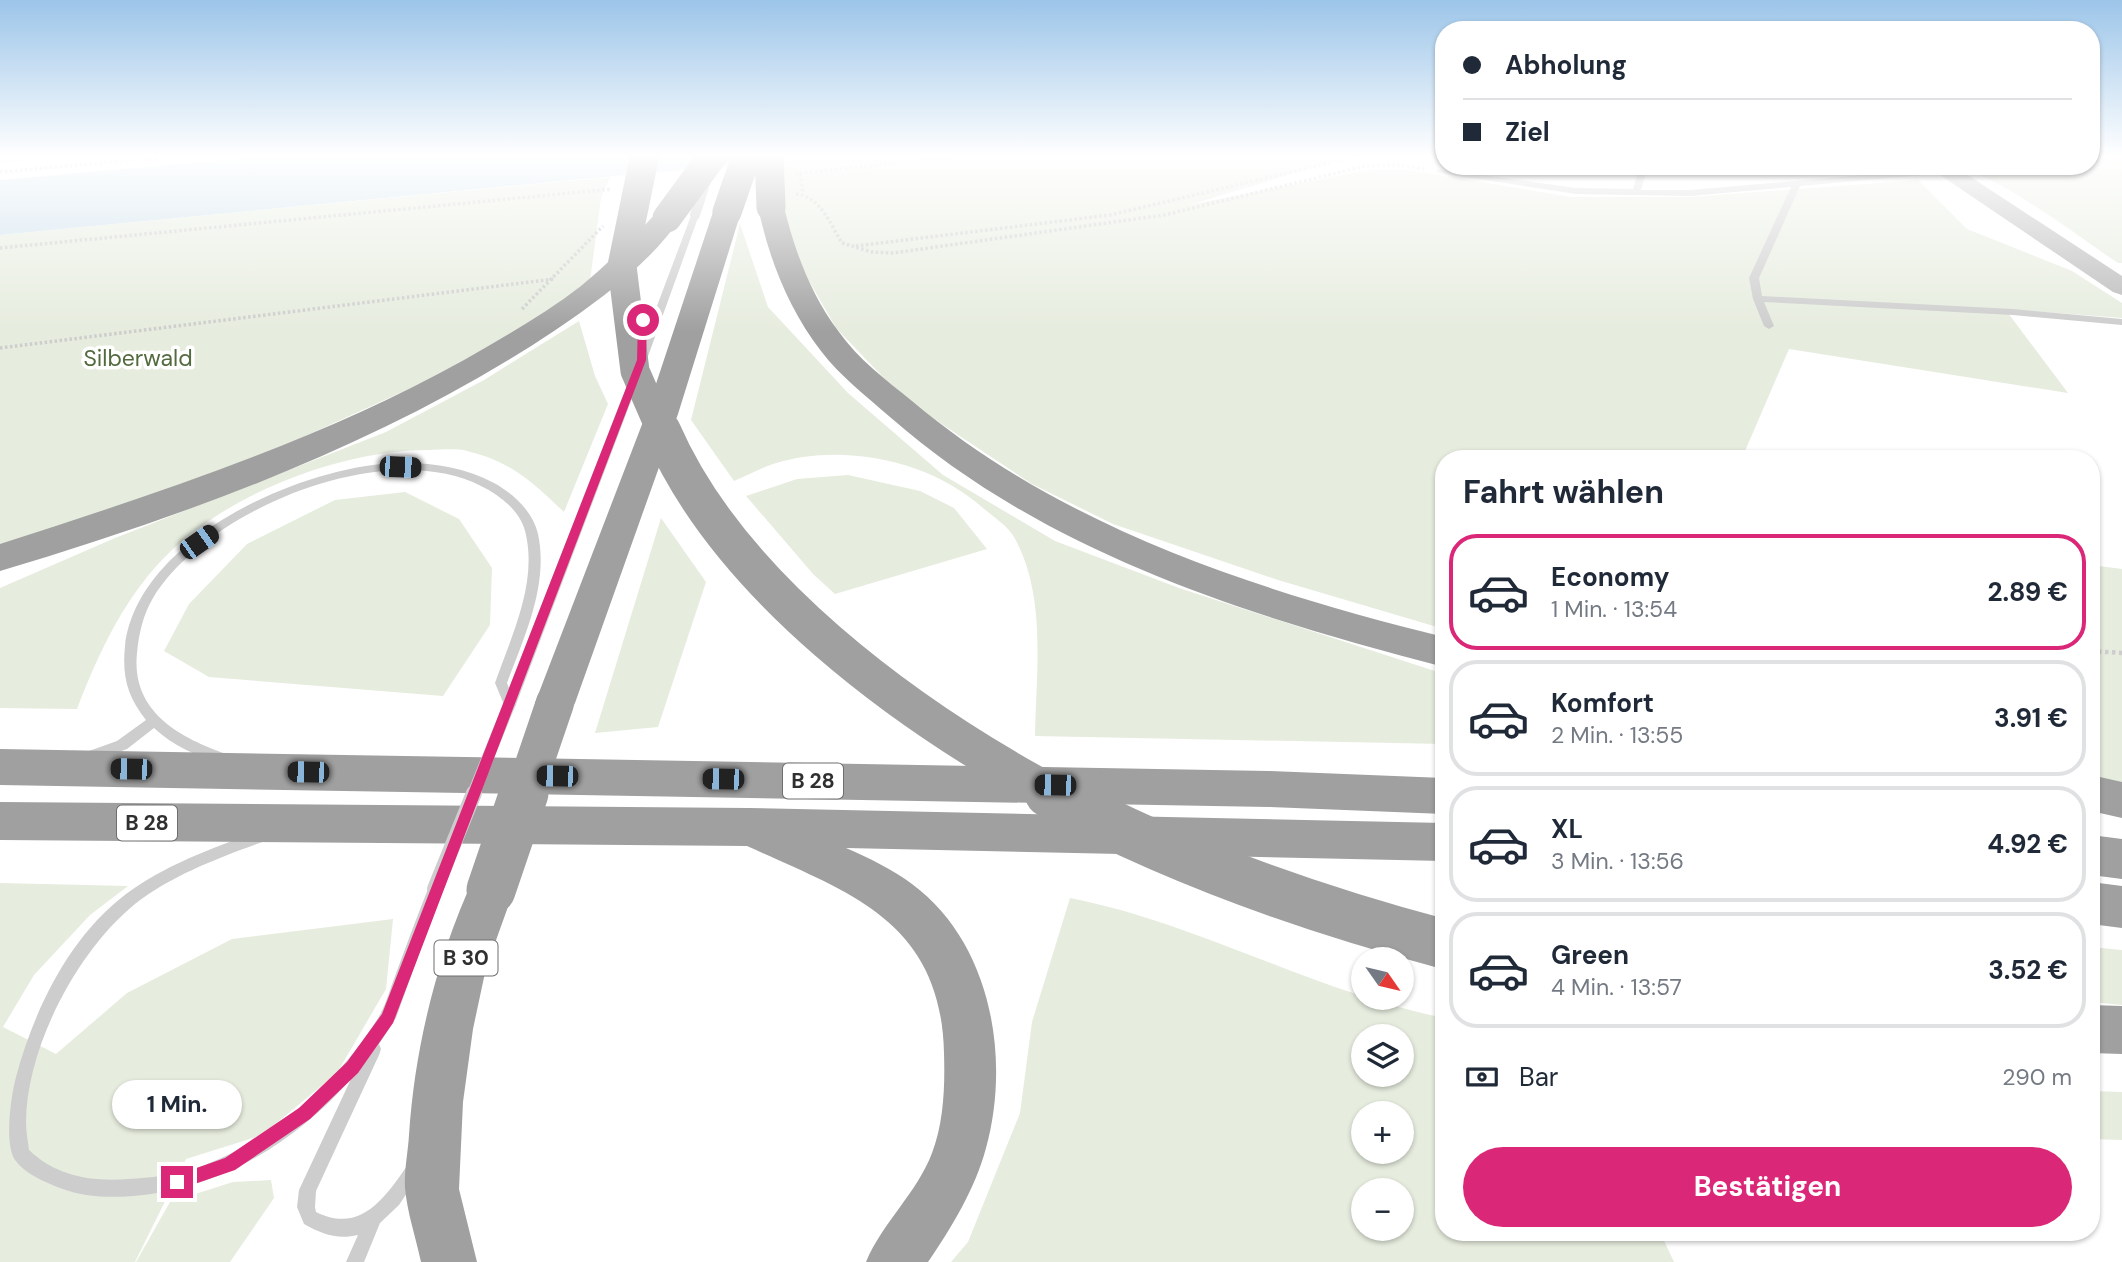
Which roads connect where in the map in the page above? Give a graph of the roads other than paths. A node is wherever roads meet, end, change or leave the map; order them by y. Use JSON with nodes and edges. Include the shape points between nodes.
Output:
{"nodes":[{"id":1,"x":630,"y":213,"type":"edge"},
{"id":2,"x":683,"y":213,"type":"edge"},
{"id":3,"x":727,"y":213,"type":"edge"},
{"id":4,"x":774,"y":213,"type":"edge"},
{"id":5,"x":1784,"y":213,"type":"edge"},
{"id":6,"x":2014,"y":213,"type":"edge"},
{"id":7,"x":681,"y":217,"type":"junction"},
{"id":8,"x":635,"y":252,"type":"junction"},
{"id":9,"x":2122,"y":287,"type":"edge"},
{"id":10,"x":1758,"y":299,"type":"junction"},
{"id":11,"x":638,"y":308,"type":"dead end"},
{"id":12,"x":643,"y":320,"type":"dead end"},
{"id":13,"x":2122,"y":321,"type":"edge"},
{"id":14,"x":1769,"y":326,"type":"dead end"},
{"id":15,"x":641,"y":360,"type":"junction"},
{"id":16,"x":0,"y":558,"type":"edge"},
{"id":17,"x":1435,"y":649,"type":"edge"},
{"id":18,"x":510,"y":702,"type":"junction"},
{"id":19,"x":155,"y":720,"type":"junction"},
{"id":20,"x":0,"y":766,"type":"edge"},
{"id":21,"x":53,"y":767,"type":"junction"},
{"id":22,"x":253,"y":771,"type":"junction"},
{"id":23,"x":2100,"y":795,"type":"edge"},
{"id":24,"x":1435,"y":796,"type":"edge"},
{"id":25,"x":2122,"y":800,"type":"edge"},
{"id":26,"x":0,"y":821,"type":"edge"},
{"id":27,"x":293,"y":825,"type":"junction"},
{"id":28,"x":749,"y":827,"type":"junction"},
{"id":29,"x":1435,"y":842,"type":"edge"},
{"id":30,"x":2100,"y":856,"type":"edge"},
{"id":31,"x":2122,"y":859,"type":"edge"},
{"id":32,"x":435,"y":889,"type":"joint"},
{"id":33,"x":2100,"y":904,"type":"edge"},
{"id":34,"x":2122,"y":907,"type":"edge"},
{"id":35,"x":1435,"y":942,"type":"edge"},
{"id":36,"x":29,"y":1010,"type":"dead end"},
{"id":37,"x":388,"y":1018,"type":"junction"},
{"id":38,"x":2100,"y":1029,"type":"edge"},
{"id":39,"x":2122,"y":1030,"type":"edge"},
{"id":40,"x":2,"y":1102,"type":"dead end"},
{"id":41,"x":435,"y":1133,"type":"junction"},
{"id":42,"x":374,"y":1216,"type":"junction"},
{"id":43,"x":355,"y":1262,"type":"edge"},
{"id":44,"x":449,"y":1262,"type":"edge"},
{"id":45,"x":894,"y":1262,"type":"edge"}],
"edges":[{"from":1,"to":35,"type":"highway","bridge":true,"via":[[622,287],[632,363],[646,405],[680,471],[730,543],[773,591],[872,678],[925,716],[1016,775],[1109,825],[1298,899]]},
{"from":2,"to":7,"type":"highway","bridge":true},
{"from":3,"to":41,"type":"highway","number":"B 30","bridge":true,"via":[[662,414],[462,968],[448,1029]]},
{"from":4,"to":17,"type":"highway","bridge":true,"via":[[790,272],[831,343],[901,412],[977,470],[1104,539],[1181,571]]},
{"from":5,"to":10,"type":"lane","via":[[1754,278]]},
{"from":6,"to":9,"type":"main road"},
{"from":7,"to":8,"type":"highway"},
{"from":7,"to":15,"type":"lane","number":"B 30"},
{"from":8,"to":11,"type":"lane","via":[[631,281]]},
{"from":8,"to":16,"type":"highway","via":[[547,322],[405,402],[248,471]]},
{"from":10,"to":13,"type":"lane"},
{"from":10,"to":14,"type":"lane"},
{"from":12,"to":15,"type":"lane"},
{"from":15,"to":18,"type":"lane","number":"B 30"},
{"from":18,"to":19,"type":"lane","via":[[501,683],[533,581],[531,530],[509,498],[488,485],[451,471],[400,467],[348,472],[292,489],[234,519],[177,562],[138,614],[128,652],[130,682]]},
{"from":18,"to":32,"type":"lane","number":"B 30","bridge":true},
{"from":19,"to":21,"type":"lane","via":[[121,745]]},
{"from":19,"to":22,"type":"lane","via":[[182,742]]},
{"from":20,"to":21,"type":"highway","number":"B 28"},
{"from":21,"to":22,"type":"highway","number":"B 28"},
{"from":22,"to":24,"type":"highway","number":"B 28"},
{"from":23,"to":25,"type":"highway"},
{"from":26,"to":27,"type":"highway","number":"B 28"},
{"from":27,"to":28,"type":"highway","number":"B 28"},
{"from":27,"to":36,"type":"lane","via":[[225,849],[129,900],[64,961]]},
{"from":28,"to":29,"type":"highway","number":"B 28"},
{"from":28,"to":45,"type":"highway","via":[[878,887],[900,903],[934,943],[958,983],[967,1028],[964,1133],[925,1220]]},
{"from":30,"to":31,"type":"highway"},
{"from":32,"to":37,"type":"lane","number":"B 30"},
{"from":33,"to":34,"type":"highway"},
{"from":37,"to":40,"type":"lane","via":[[353,1067],[305,1114],[229,1165],[162,1186],[97,1189],[66,1183],[20,1154],[4,1124]]},
{"from":37,"to":42,"type":"lane","via":[[308,1190],[306,1207],[310,1218],[331,1230],[349,1230]]},
{"from":38,"to":39,"type":"highway"},
{"from":41,"to":42,"type":"lane","via":[[402,1189]]},
{"from":41,"to":44,"type":"highway","via":[[432,1189]]},
{"from":42,"to":43,"type":"lane"}]}
